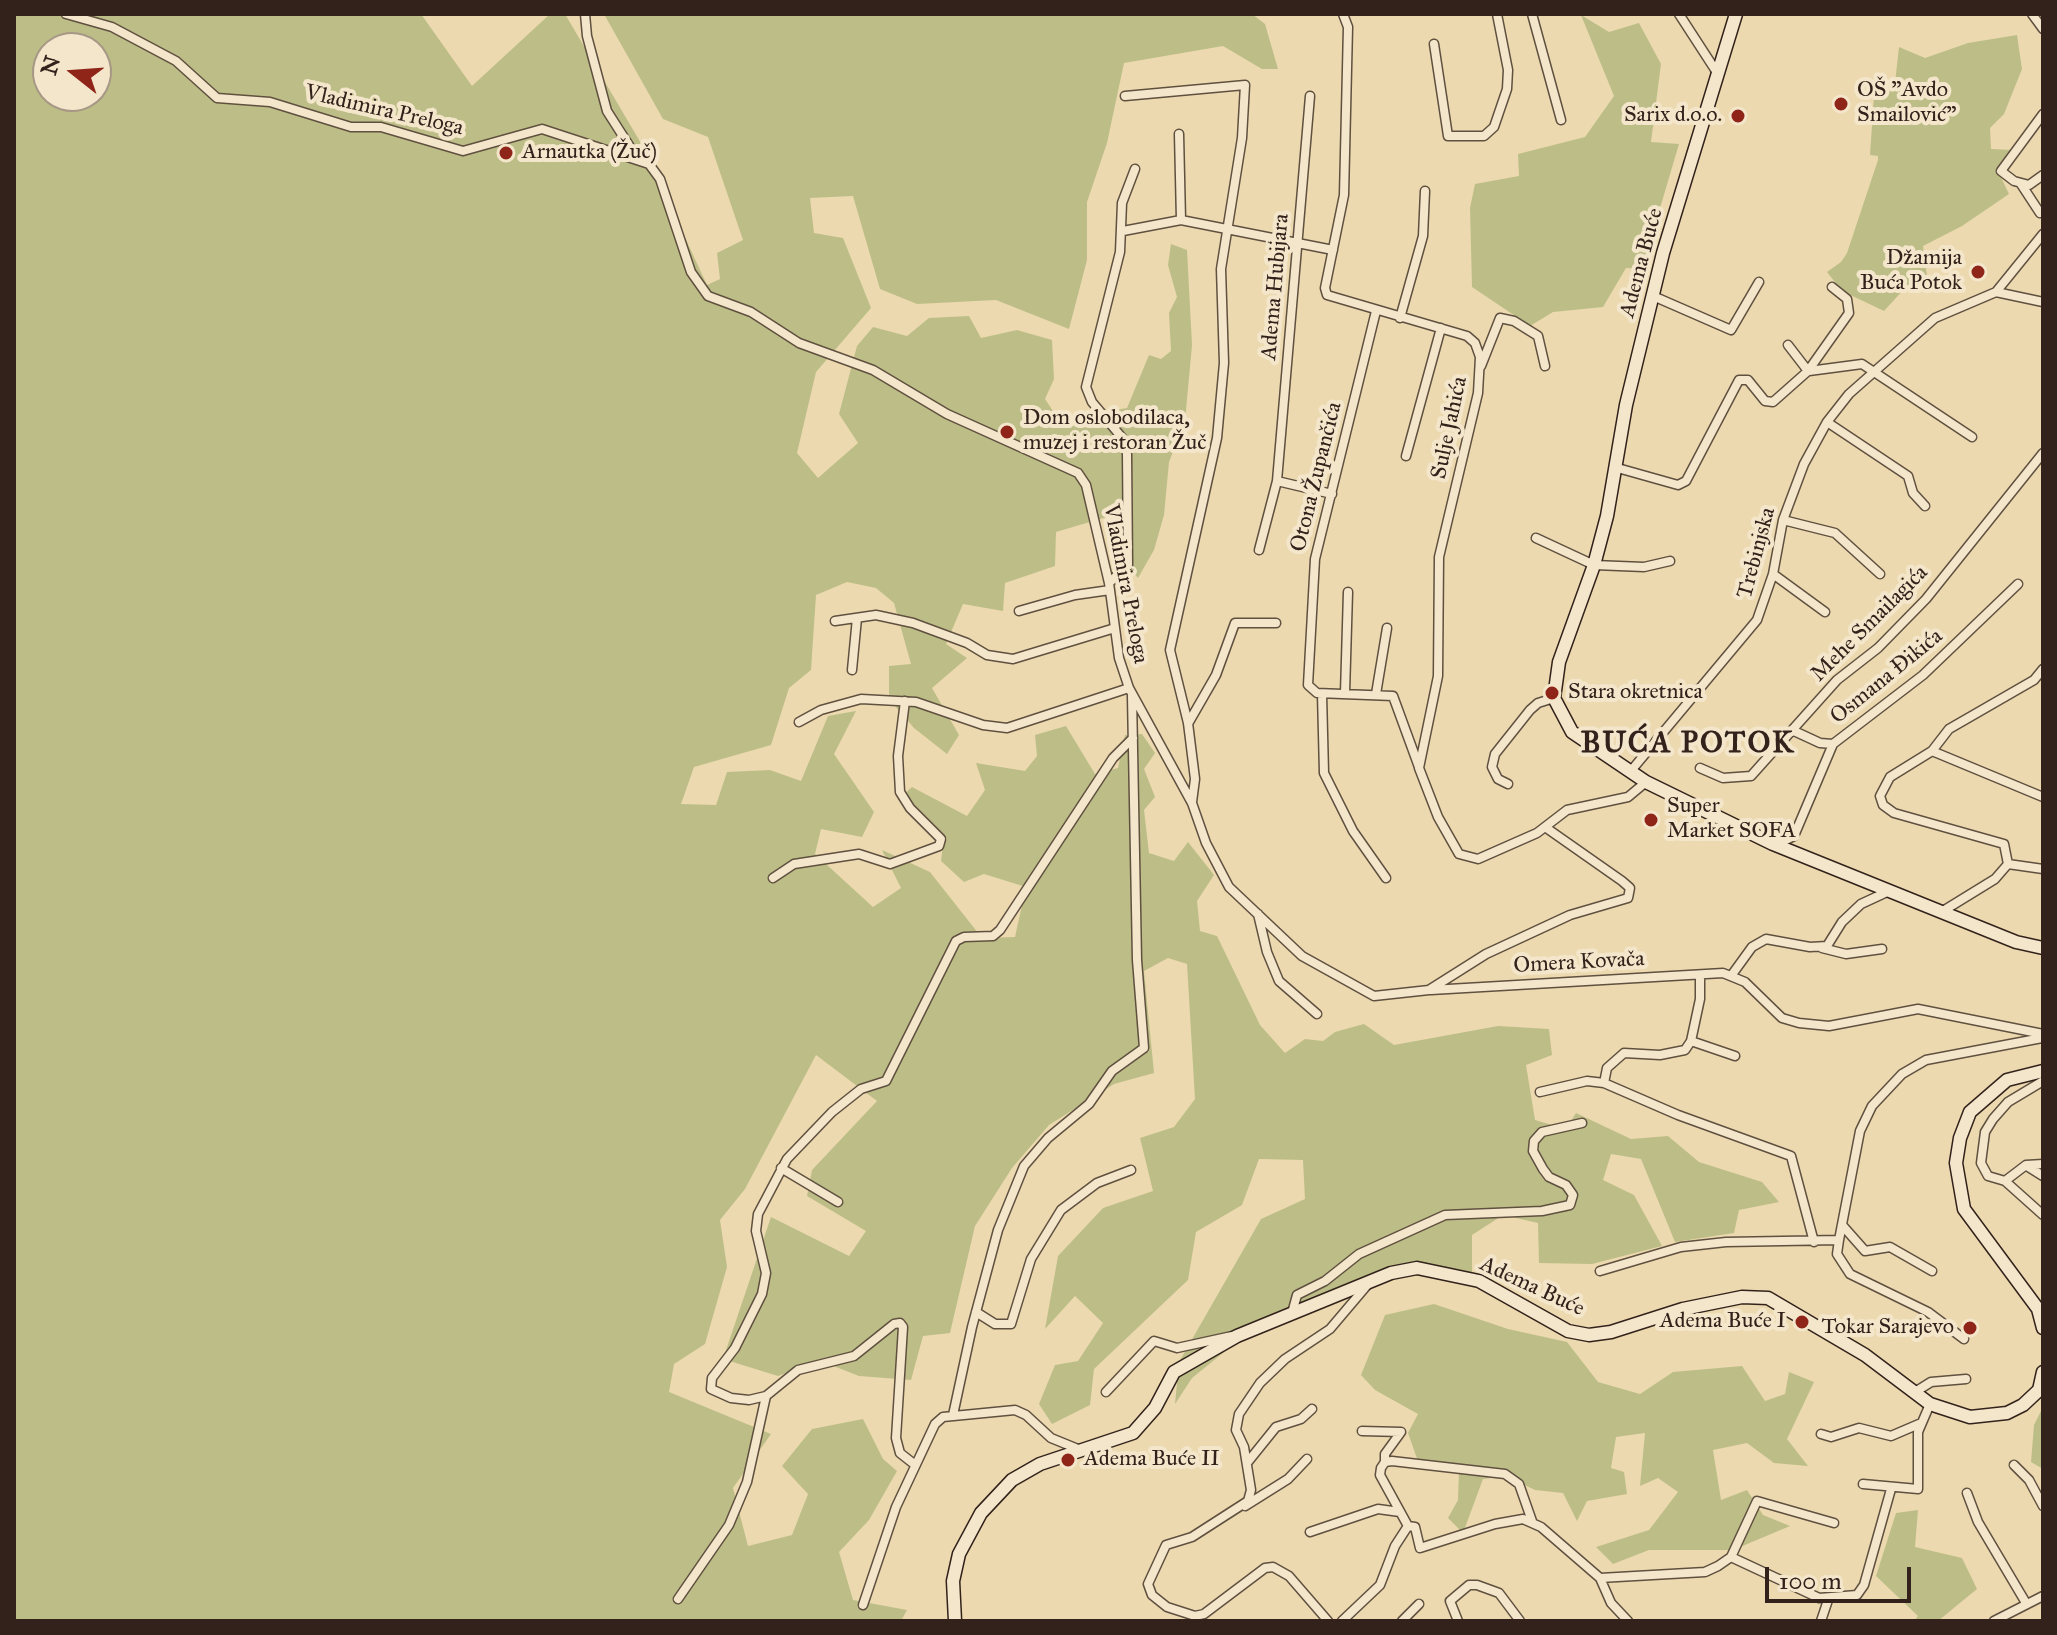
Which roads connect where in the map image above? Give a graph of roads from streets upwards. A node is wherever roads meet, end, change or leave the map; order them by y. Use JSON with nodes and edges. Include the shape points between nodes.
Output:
{"nodes":[{"id":1,"x":66,"y":14,"type":"edge"},
{"id":2,"x":585,"y":14,"type":"edge"},
{"id":3,"x":1343,"y":14,"type":"edge"},
{"id":4,"x":1497,"y":14,"type":"edge"},
{"id":5,"x":1532,"y":14,"type":"edge"},
{"id":6,"x":1679,"y":14,"type":"edge"},
{"id":7,"x":1736,"y":14,"type":"edge"},
{"id":8,"x":2032,"y":14,"type":"edge"},
{"id":9,"x":2043,"y":29,"type":"edge"},
{"id":10,"x":1434,"y":44,"type":"dead end"},
{"id":11,"x":1716,"y":71,"type":"junction"},
{"id":12,"x":1125,"y":96,"type":"dead end"},
{"id":13,"x":1310,"y":96,"type":"dead end"},
{"id":14,"x":2043,"y":114,"type":"edge"},
{"id":15,"x":1561,"y":120,"type":"dead end"},
{"id":16,"x":1179,"y":134,"type":"dead end"},
{"id":17,"x":637,"y":159,"type":"junction"},
{"id":18,"x":1135,"y":169,"type":"dead end"},
{"id":19,"x":2043,"y":175,"type":"edge"},
{"id":20,"x":2021,"y":184,"type":"junction"},
{"id":21,"x":1425,"y":191,"type":"dead end"},
{"id":22,"x":2040,"y":213,"type":"dead end"},
{"id":23,"x":1181,"y":220,"type":"junction"},
{"id":24,"x":1228,"y":229,"type":"junction"},
{"id":25,"x":1123,"y":231,"type":"junction"},
{"id":26,"x":2043,"y":234,"type":"edge"},
{"id":27,"x":1297,"y":246,"type":"junction"},
{"id":28,"x":1333,"y":250,"type":"junction"},
{"id":29,"x":1759,"y":282,"type":"dead end"},
{"id":30,"x":1832,"y":287,"type":"dead end"},
{"id":31,"x":1996,"y":292,"type":"junction"},
{"id":32,"x":1653,"y":296,"type":"junction"},
{"id":33,"x":2043,"y":302,"type":"edge"},
{"id":34,"x":1376,"y":311,"type":"junction"},
{"id":35,"x":1400,"y":318,"type":"junction"},
{"id":36,"x":1441,"y":328,"type":"junction"},
{"id":37,"x":1788,"y":345,"type":"dead end"},
{"id":38,"x":1481,"y":366,"type":"junction"},
{"id":39,"x":1545,"y":366,"type":"dead end"},
{"id":40,"x":1808,"y":371,"type":"junction"},
{"id":41,"x":1874,"y":373,"type":"junction"},
{"id":42,"x":1827,"y":422,"type":"junction"},
{"id":43,"x":1972,"y":437,"type":"dead end"},
{"id":44,"x":2043,"y":453,"type":"edge"},
{"id":45,"x":1406,"y":456,"type":"dead end"},
{"id":46,"x":1614,"y":467,"type":"junction"},
{"id":47,"x":1277,"y":481,"type":"junction"},
{"id":48,"x":1332,"y":494,"type":"junction"},
{"id":49,"x":1925,"y":506,"type":"dead end"},
{"id":50,"x":1783,"y":520,"type":"junction"},
{"id":51,"x":1536,"y":538,"type":"dead end"},
{"id":52,"x":1259,"y":550,"type":"dead end"},
{"id":53,"x":1670,"y":561,"type":"dead end"},
{"id":54,"x":1594,"y":565,"type":"junction"},
{"id":55,"x":1773,"y":574,"type":"junction"},
{"id":56,"x":1880,"y":574,"type":"dead end"},
{"id":57,"x":2018,"y":584,"type":"dead end"},
{"id":58,"x":1110,"y":586,"type":"junction"},
{"id":59,"x":1348,"y":592,"type":"dead end"},
{"id":60,"x":1019,"y":611,"type":"dead end"},
{"id":61,"x":1825,"y":612,"type":"dead end"},
{"id":62,"x":857,"y":618,"type":"junction"},
{"id":63,"x":835,"y":621,"type":"dead end"},
{"id":64,"x":1276,"y":623,"type":"dead end"},
{"id":65,"x":1115,"y":628,"type":"junction"},
{"id":66,"x":1387,"y":628,"type":"dead end"},
{"id":67,"x":2043,"y":669,"type":"edge"},
{"id":68,"x":852,"y":670,"type":"dead end"},
{"id":69,"x":1130,"y":691,"type":"junction"},
{"id":70,"x":1345,"y":693,"type":"junction"},
{"id":71,"x":1322,"y":694,"type":"junction"},
{"id":72,"x":1376,"y":694,"type":"junction"},
{"id":73,"x":1554,"y":698,"type":"junction"},
{"id":74,"x":905,"y":701,"type":"junction"},
{"id":75,"x":799,"y":722,"type":"dead end"},
{"id":76,"x":1188,"y":723,"type":"junction"},
{"id":77,"x":1794,"y":731,"type":"junction"},
{"id":78,"x":1133,"y":738,"type":"junction"},
{"id":79,"x":1833,"y":744,"type":"junction"},
{"id":80,"x":1932,"y":751,"type":"junction"},
{"id":81,"x":1419,"y":768,"type":"junction"},
{"id":82,"x":1700,"y":768,"type":"dead end"},
{"id":83,"x":1630,"y":772,"type":"junction"},
{"id":84,"x":1646,"y":782,"type":"junction"},
{"id":85,"x":1508,"y":784,"type":"dead end"},
{"id":86,"x":2043,"y":797,"type":"edge"},
{"id":87,"x":1192,"y":803,"type":"junction"},
{"id":88,"x":1545,"y":827,"type":"junction"},
{"id":89,"x":1773,"y":844,"type":"junction"},
{"id":90,"x":2008,"y":864,"type":"junction"},
{"id":91,"x":2043,"y":869,"type":"edge"},
{"id":92,"x":773,"y":878,"type":"dead end"},
{"id":93,"x":1386,"y":878,"type":"dead end"},
{"id":94,"x":1890,"y":891,"type":"junction"},
{"id":95,"x":1943,"y":911,"type":"junction"},
{"id":96,"x":1258,"y":914,"type":"junction"},
{"id":97,"x":1821,"y":947,"type":"junction"},
{"id":98,"x":2043,"y":948,"type":"edge"},
{"id":99,"x":1882,"y":949,"type":"dead end"},
{"id":100,"x":1700,"y":975,"type":"junction"},
{"id":101,"x":1731,"y":976,"type":"junction"},
{"id":102,"x":1429,"y":990,"type":"junction"},
{"id":103,"x":1317,"y":1014,"type":"dead end"},
{"id":104,"x":2043,"y":1036,"type":"edge"},
{"id":105,"x":1691,"y":1041,"type":"junction"},
{"id":106,"x":1735,"y":1056,"type":"dead end"},
{"id":107,"x":2043,"y":1071,"type":"edge"},
{"id":108,"x":2043,"y":1081,"type":"edge"},
{"id":109,"x":1604,"y":1083,"type":"junction"},
{"id":110,"x":1540,"y":1092,"type":"dead end"},
{"id":111,"x":1582,"y":1123,"type":"dead end"},
{"id":112,"x":2043,"y":1164,"type":"edge"},
{"id":113,"x":2026,"y":1165,"type":"junction"},
{"id":114,"x":781,"y":1168,"type":"junction"},
{"id":115,"x":1131,"y":1170,"type":"dead end"},
{"id":116,"x":2043,"y":1176,"type":"edge"},
{"id":117,"x":2005,"y":1181,"type":"junction"},
{"id":118,"x":838,"y":1202,"type":"dead end"},
{"id":119,"x":2043,"y":1215,"type":"edge"},
{"id":120,"x":1842,"y":1225,"type":"junction"},
{"id":121,"x":1839,"y":1240,"type":"junction"},
{"id":122,"x":1814,"y":1242,"type":"junction"},
{"id":123,"x":1600,"y":1271,"type":"dead end"},
{"id":124,"x":1932,"y":1271,"type":"dead end"},
{"id":125,"x":1371,"y":1279,"type":"junction"},
{"id":126,"x":976,"y":1312,"type":"junction"},
{"id":127,"x":1292,"y":1313,"type":"junction"},
{"id":128,"x":2043,"y":1328,"type":"edge"},
{"id":129,"x":1237,"y":1336,"type":"junction"},
{"id":130,"x":1964,"y":1339,"type":"dead end"},
{"id":131,"x":2043,"y":1372,"type":"edge"},
{"id":132,"x":1966,"y":1379,"type":"dead end"},
{"id":133,"x":1106,"y":1392,"type":"dead end"},
{"id":134,"x":1915,"y":1392,"type":"junction"},
{"id":135,"x":2041,"y":1392,"type":"edge"},
{"id":136,"x":766,"y":1396,"type":"junction"},
{"id":137,"x":1930,"y":1404,"type":"junction"},
{"id":138,"x":1312,"y":1409,"type":"dead end"},
{"id":139,"x":953,"y":1415,"type":"junction"},
{"id":140,"x":1919,"y":1424,"type":"junction"},
{"id":141,"x":1362,"y":1431,"type":"dead end"},
{"id":142,"x":1821,"y":1434,"type":"dead end"},
{"id":143,"x":1078,"y":1449,"type":"junction"},
{"id":144,"x":1307,"y":1459,"type":"dead end"},
{"id":145,"x":1385,"y":1462,"type":"junction"},
{"id":146,"x":1247,"y":1463,"type":"junction"},
{"id":147,"x":914,"y":1464,"type":"junction"},
{"id":148,"x":2014,"y":1465,"type":"dead end"},
{"id":149,"x":1863,"y":1484,"type":"dead end"},
{"id":150,"x":1891,"y":1489,"type":"junction"},
{"id":151,"x":1967,"y":1493,"type":"dead end"},
{"id":152,"x":2043,"y":1506,"type":"edge"},
{"id":153,"x":1241,"y":1508,"type":"junction"},
{"id":154,"x":1400,"y":1512,"type":"junction"},
{"id":155,"x":1532,"y":1521,"type":"junction"},
{"id":156,"x":1834,"y":1523,"type":"dead end"},
{"id":157,"x":1408,"y":1526,"type":"junction"},
{"id":158,"x":1310,"y":1532,"type":"dead end"},
{"id":159,"x":1731,"y":1557,"type":"junction"},
{"id":160,"x":1600,"y":1578,"type":"junction"},
{"id":161,"x":2043,"y":1596,"type":"edge"},
{"id":162,"x":678,"y":1599,"type":"dead end"},
{"id":163,"x":1828,"y":1600,"type":"junction"},
{"id":164,"x":2026,"y":1603,"type":"junction"},
{"id":165,"x":1419,"y":1604,"type":"dead end"},
{"id":166,"x":863,"y":1605,"type":"dead end"},
{"id":167,"x":2006,"y":1618,"type":"edge"},
{"id":168,"x":955,"y":1621,"type":"edge"},
{"id":169,"x":1328,"y":1621,"type":"edge"},
{"id":170,"x":1342,"y":1621,"type":"edge"},
{"id":171,"x":1402,"y":1621,"type":"edge"},
{"id":172,"x":1458,"y":1621,"type":"edge"},
{"id":173,"x":1520,"y":1621,"type":"edge"},
{"id":174,"x":1628,"y":1621,"type":"edge"},
{"id":175,"x":1821,"y":1621,"type":"edge"},
{"id":176,"x":1994,"y":1621,"type":"edge"}],
"edges":[{"from":1,"to":17,"type":"street","name":"Vladimira Preloga","via":[[112,27],[176,61],[217,98],[270,102],[455,150],[542,129]]},
{"from":2,"to":17,"type":"street","via":[[607,111]]},
{"from":3,"to":28,"type":"street","name":"Sulje Jahića","via":[[1348,27],[1344,195]]},
{"from":4,"to":10,"type":"street","via":[[1507,89],[1494,127],[1484,136],[1448,136]]},
{"from":5,"to":15,"type":"street"},
{"from":6,"to":11,"type":"street"},
{"from":7,"to":11,"type":"street","name":"Adema Buće"},
{"from":8,"to":9,"type":"street"},
{"from":11,"to":32,"type":"street","name":"Adema Buće"},
{"from":12,"to":24,"type":"street","via":[[1245,85]]},
{"from":13,"to":27,"type":"street","name":"Adema Hubijara"},
{"from":14,"to":20,"type":"street","via":[[2003,164],[2004,176]]},
{"from":16,"to":23,"type":"street"},
{"from":17,"to":58,"type":"street","name":"Vladimira Preloga","via":[[649,164],[660,179],[691,272],[708,296],[751,312],[799,343],[873,370],[947,414],[1078,473],[1086,485]]},
{"from":18,"to":25,"type":"street","via":[[1122,203]]},
{"from":19,"to":20,"type":"street"},
{"from":20,"to":22,"type":"street"},
{"from":21,"to":35,"type":"street","via":[[1423,236]]},
{"from":23,"to":24,"type":"street"},
{"from":23,"to":25,"type":"street"},
{"from":24,"to":27,"type":"street"},
{"from":24,"to":76,"type":"street","via":[[1221,269],[1224,363],[1217,438],[1170,650]]},
{"from":25,"to":58,"type":"street","via":[[1086,387],[1124,440],[1127,454],[1128,565]]},
{"from":26,"to":31,"type":"street","name":"Trebinjska"},
{"from":27,"to":28,"type":"street"},
{"from":27,"to":47,"type":"street","name":"Adema Hubijara"},
{"from":28,"to":34,"type":"street","name":"Sulje Jahića","via":[[1327,295]]},
{"from":29,"to":32,"type":"street","via":[[1731,330]]},
{"from":30,"to":40,"type":"street","via":[[1847,299],[1849,313]]},
{"from":31,"to":33,"type":"street"},
{"from":31,"to":41,"type":"street","name":"Trebinjska","via":[[1935,318]]},
{"from":32,"to":46,"type":"street","name":"Adema Buće"},
{"from":34,"to":35,"type":"street","name":"Sulje Jahića"},
{"from":34,"to":48,"type":"street","name":"Otona Župančića"},
{"from":35,"to":36,"type":"street","name":"Sulje Jahića"},
{"from":36,"to":38,"type":"street","name":"Sulje Jahića","via":[[1475,343]]},
{"from":36,"to":45,"type":"street"},
{"from":37,"to":40,"type":"street"},
{"from":38,"to":39,"type":"street","via":[[1500,318],[1538,336]]},
{"from":38,"to":81,"type":"street","name":"Sulje Jahića","via":[[1439,557],[1438,676]]},
{"from":40,"to":41,"type":"street","via":[[1855,362]]},
{"from":40,"to":46,"type":"street","via":[[1773,402],[1765,401],[1748,380],[1739,380],[1686,481],[1678,485]]},
{"from":41,"to":42,"type":"street","name":"Trebinjska"},
{"from":41,"to":43,"type":"street"},
{"from":42,"to":49,"type":"street","via":[[1908,476],[1913,493]]},
{"from":42,"to":50,"type":"street","name":"Trebinjska"},
{"from":44,"to":77,"type":"street","name":"Mehe Smailagića","via":[[1926,599],[1837,680]]},
{"from":46,"to":54,"type":"street","name":"Adema Buće"},
{"from":47,"to":48,"type":"street"},
{"from":47,"to":52,"type":"street","name":"Adema Hubijara"},
{"from":48,"to":71,"type":"street","name":"Otona Župančića","via":[[1313,570],[1308,685]]},
{"from":50,"to":55,"type":"street","name":"Trebinjska"},
{"from":50,"to":56,"type":"street","via":[[1835,533]]},
{"from":51,"to":54,"type":"street"},
{"from":53,"to":54,"type":"street","via":[[1644,567]]},
{"from":54,"to":73,"type":"street","name":"Adema Buće","via":[[1559,662]]},
{"from":55,"to":61,"type":"street"},
{"from":55,"to":83,"type":"street","name":"Trebinjska","via":[[1757,620]]},
{"from":57,"to":79,"type":"street","name":"Osmana Đikića","via":[[1923,675]]},
{"from":58,"to":60,"type":"street"},
{"from":58,"to":65,"type":"street","name":"Vladimira Preloga"},
{"from":59,"to":70,"type":"street"},
{"from":62,"to":63,"type":"street"},
{"from":62,"to":65,"type":"street","via":[[876,615],[913,623],[987,655],[1013,659]]},
{"from":62,"to":68,"type":"street"},
{"from":64,"to":76,"type":"street","via":[[1235,623],[1216,675]]},
{"from":65,"to":69,"type":"street","name":"Vladimira Preloga"},
{"from":66,"to":72,"type":"street"},
{"from":67,"to":80,"type":"street","via":[[2034,680],[1956,725]]},
{"from":69,"to":74,"type":"street","via":[[1007,728]]},
{"from":69,"to":78,"type":"street"},
{"from":69,"to":87,"type":"street","name":"Vladimira Preloga"},
{"from":70,"to":71,"type":"street"},
{"from":70,"to":72,"type":"street"},
{"from":71,"to":93,"type":"street","name":"Otona Župančića","via":[[1324,773],[1353,831]]},
{"from":72,"to":81,"type":"street","via":[[1398,700]]},
{"from":73,"to":83,"type":"street","via":[[1572,732]]},
{"from":73,"to":85,"type":"street","via":[[1530,710],[1495,754],[1492,767]]},
{"from":74,"to":75,"type":"street","via":[[861,699]]},
{"from":74,"to":92,"type":"street","via":[[900,792],[941,839],[939,846],[894,863],[853,854],[794,864]]},
{"from":76,"to":87,"type":"street","via":[[1195,779]]},
{"from":77,"to":79,"type":"street"},
{"from":77,"to":82,"type":"street","name":"Mehe Smailagića","via":[[1751,776],[1723,778]]},
{"from":78,"to":114,"type":"street","via":[[1100,776],[1000,930],[993,936],[956,941],[886,1081],[861,1089],[832,1112]]},
{"from":78,"to":126,"type":"street","via":[[1144,1048],[1112,1071],[1089,1104],[1024,1166],[1005,1209]]},
{"from":79,"to":89,"type":"street","name":"Osmana Đikića","via":[[1794,836]]},
{"from":80,"to":86,"type":"street"},
{"from":80,"to":90,"type":"street","via":[[1890,777],[1882,786],[1883,805],[1894,813],[2004,844]]},
{"from":81,"to":88,"type":"street","via":[[1438,817],[1463,858],[1489,856]]},
{"from":83,"to":84,"type":"street"},
{"from":84,"to":88,"type":"street","via":[[1628,797],[1567,810]]},
{"from":84,"to":89,"type":"street"},
{"from":87,"to":96,"type":"street","name":"Vladimira Preloga","via":[[1218,869]]},
{"from":88,"to":102,"type":"street","name":"Vladimira Preloga","via":[[1622,881],[1630,888],[1628,898],[1570,915],[1486,954]]},
{"from":89,"to":94,"type":"street"},
{"from":90,"to":91,"type":"street"},
{"from":90,"to":95,"type":"street","via":[[1995,879]]},
{"from":94,"to":95,"type":"street"},
{"from":94,"to":97,"type":"street","via":[[1861,904]]},
{"from":95,"to":98,"type":"street"},
{"from":96,"to":102,"type":"street","name":"Vladimira Preloga","via":[[1302,956],[1374,996]]},
{"from":96,"to":103,"type":"street","via":[[1279,981]]},
{"from":97,"to":99,"type":"street","via":[[1846,954]]},
{"from":97,"to":101,"type":"street","via":[[1766,939],[1752,947]]},
{"from":100,"to":101,"type":"street","name":"Omera Kovača"},
{"from":100,"to":102,"type":"street","name":"Omera Kovača"},
{"from":100,"to":105,"type":"street"},
{"from":101,"to":104,"type":"street","via":[[1745,982],[1782,1018],[1799,1023],[1829,1026],[1918,1009]]},
{"from":104,"to":120,"type":"street","via":[[1926,1060],[1902,1074],[1872,1106],[1860,1131]]},
{"from":105,"to":106,"type":"street"},
{"from":105,"to":109,"type":"street","via":[[1673,1054],[1624,1053],[1607,1068]]},
{"from":107,"to":128,"type":"street","via":[[2007,1080],[1970,1112],[1956,1163],[1964,1209],[2038,1309]]},
{"from":108,"to":117,"type":"street","via":[[2008,1102],[1985,1132],[1981,1163],[1988,1176]]},
{"from":109,"to":110,"type":"street","via":[[1587,1081]]},
{"from":109,"to":122,"type":"street","via":[[1791,1156]]},
{"from":111,"to":127,"type":"street","via":[[1542,1132],[1534,1141],[1533,1151],[1543,1169],[1573,1195],[1570,1205],[1445,1215],[1359,1254],[1297,1295]]},
{"from":112,"to":113,"type":"street"},
{"from":113,"to":116,"type":"street"},
{"from":113,"to":117,"type":"street"},
{"from":114,"to":118,"type":"street"},
{"from":114,"to":136,"type":"street","via":[[758,1214],[756,1231],[766,1273],[762,1294],[735,1348],[712,1378],[711,1389],[731,1398]]},
{"from":115,"to":126,"type":"street","via":[[1097,1183],[1061,1210],[1031,1259],[1011,1324],[995,1324]]},
{"from":117,"to":119,"type":"street"},
{"from":120,"to":121,"type":"street"},
{"from":120,"to":124,"type":"street","via":[[1865,1251],[1890,1247]]},
{"from":121,"to":122,"type":"street"},
{"from":121,"to":130,"type":"street","via":[[1837,1254],[1850,1274],[1928,1312]]},
{"from":122,"to":123,"type":"street","via":[[1681,1247]]},
{"from":125,"to":127,"type":"street","name":"Adema Buće"},
{"from":125,"to":134,"type":"street","name":"Adema Buće","via":[[1417,1268],[1447,1272],[1479,1281],[1568,1331],[1589,1335],[1683,1309],[1742,1297],[1768,1298],[1865,1355]]},
{"from":125,"to":146,"type":"street","via":[[1330,1329],[1260,1383],[1239,1414],[1236,1430]]},
{"from":126,"to":139,"type":"street"},
{"from":127,"to":129,"type":"street","name":"Adema Buće"},
{"from":129,"to":133,"type":"street","name":"Adema Buće","via":[[1177,1348],[1154,1341]]},
{"from":129,"to":143,"type":"street","name":"Adema Buće","via":[[1174,1372],[1155,1408],[1133,1433]]},
{"from":131,"to":135,"type":"street","name":"Adema Buće"},
{"from":132,"to":134,"type":"street","via":[[1931,1382]]},
{"from":134,"to":137,"type":"street","name":"Adema Buće"},
{"from":135,"to":137,"type":"street","name":"Adema Buće","via":[[1991,1417],[1950,1413]]},
{"from":136,"to":147,"type":"street","via":[[798,1370],[854,1356],[900,1323],[896,1438],[900,1453]]},
{"from":136,"to":162,"type":"street","via":[[747,1482],[729,1525]]},
{"from":137,"to":140,"type":"street"},
{"from":138,"to":146,"type":"street","via":[[1296,1422],[1276,1427]]},
{"from":139,"to":143,"type":"street","via":[[1015,1410],[1051,1438]]},
{"from":139,"to":147,"type":"street","via":[[935,1424]]},
{"from":140,"to":142,"type":"street","via":[[1891,1436],[1859,1428],[1831,1437]]},
{"from":140,"to":150,"type":"street","via":[[1918,1489]]},
{"from":141,"to":145,"type":"street","via":[[1401,1432]]},
{"from":143,"to":168,"type":"street","name":"Adema Buće","via":[[1012,1480],[981,1513],[959,1554],[953,1581]]},
{"from":144,"to":153,"type":"street","via":[[1279,1485]]},
{"from":145,"to":154,"type":"street","via":[[1380,1475]]},
{"from":145,"to":155,"type":"street","via":[[1505,1474],[1519,1484]]},
{"from":146,"to":153,"type":"street","via":[[1251,1490]]},
{"from":147,"to":166,"type":"street"},
{"from":148,"to":152,"type":"street"},
{"from":149,"to":150,"type":"street"},
{"from":150,"to":163,"type":"street","via":[[1861,1591]]},
{"from":151,"to":164,"type":"street","via":[[1978,1522]]},
{"from":153,"to":169,"type":"street","via":[[1192,1537],[1166,1545],[1148,1584],[1152,1595],[1167,1607],[1204,1614],[1273,1567],[1289,1576]]},
{"from":154,"to":157,"type":"street"},
{"from":154,"to":158,"type":"street","via":[[1378,1509]]},
{"from":155,"to":157,"type":"street","via":[[1495,1524],[1426,1548],[1418,1546],[1415,1527]]},
{"from":155,"to":160,"type":"street"},
{"from":156,"to":159,"type":"street","via":[[1757,1501]]},
{"from":157,"to":170,"type":"street","via":[[1380,1585]]},
{"from":159,"to":160,"type":"street","via":[[1705,1572]]},
{"from":159,"to":163,"type":"street"},
{"from":160,"to":174,"type":"street","via":[[1611,1603]]},
{"from":161,"to":164,"type":"street"},
{"from":163,"to":175,"type":"street"},
{"from":164,"to":167,"type":"street"},
{"from":165,"to":171,"type":"street"},
{"from":167,"to":176,"type":"street"},
{"from":172,"to":173,"type":"street","via":[[1450,1601],[1469,1585],[1499,1593]]}]}
